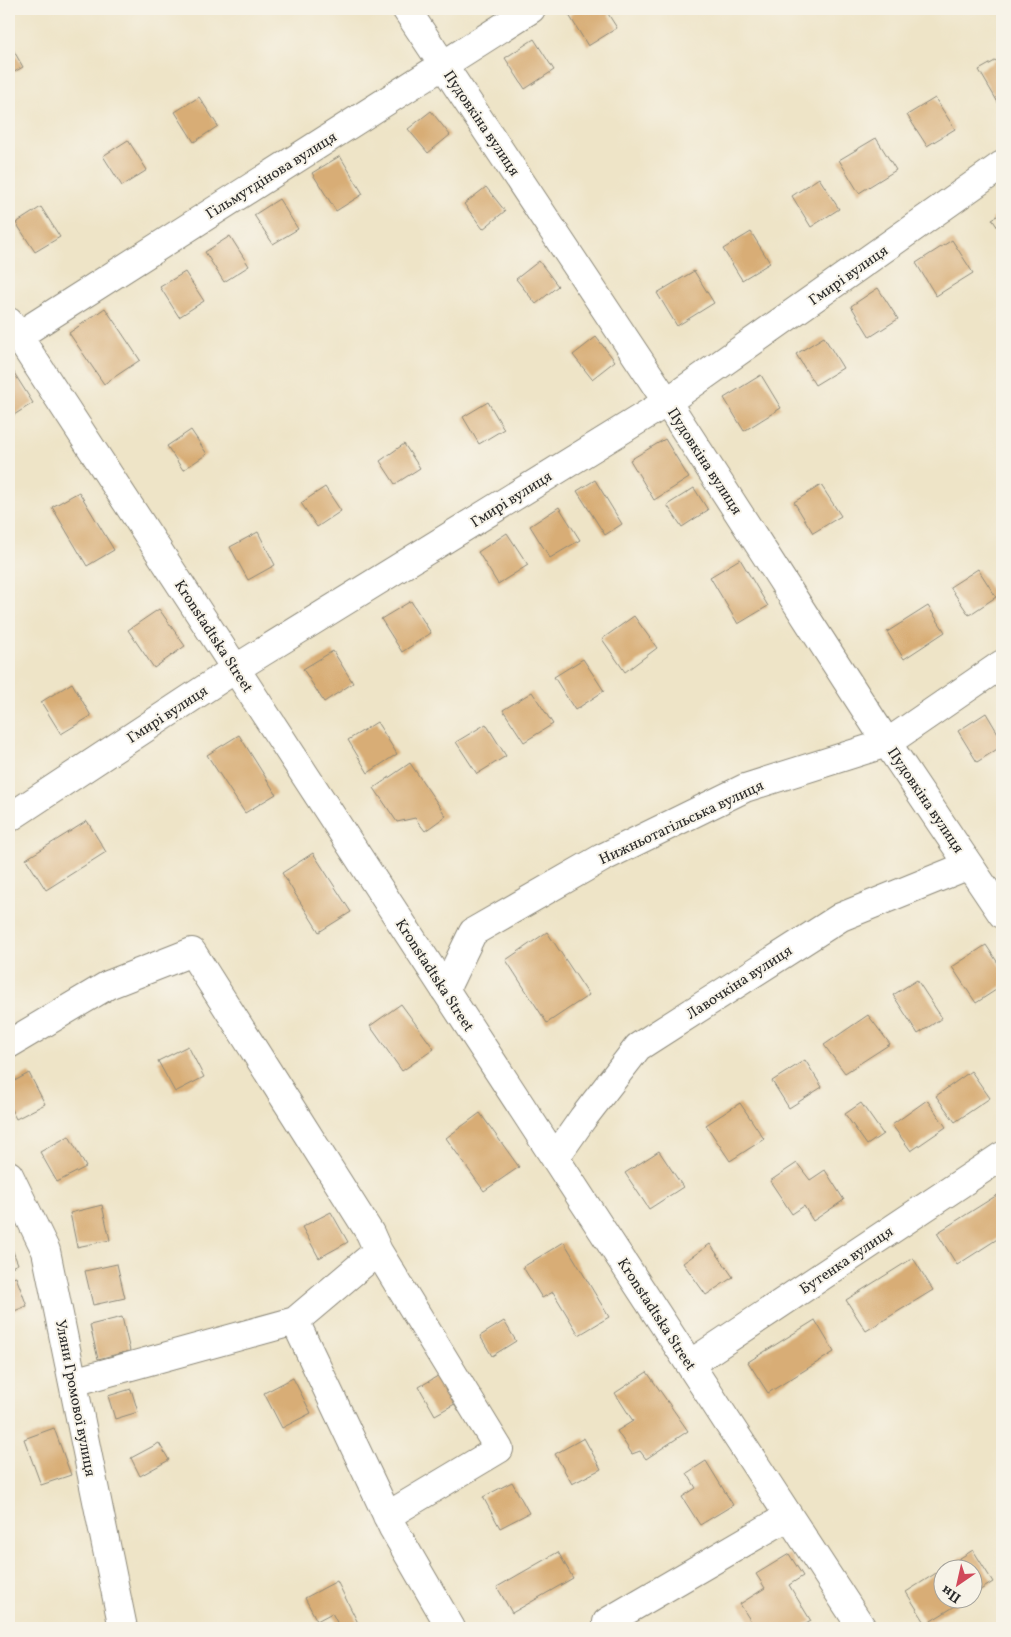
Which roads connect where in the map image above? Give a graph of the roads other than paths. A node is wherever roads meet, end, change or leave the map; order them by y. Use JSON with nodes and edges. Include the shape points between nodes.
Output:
{"nodes":[{"id":1,"x":406,"y":9,"type":"edge"},
{"id":2,"x":531,"y":9,"type":"edge"},
{"id":3,"x":444,"y":65,"type":"junction"},
{"id":4,"x":1002,"y":165,"type":"edge"},
{"id":5,"x":12,"y":333,"type":"edge"},
{"id":6,"x":667,"y":402,"type":"junction"},
{"id":7,"x":1002,"y":664,"type":"edge"},
{"id":8,"x":236,"y":669,"type":"junction"},
{"id":9,"x":887,"y":743,"type":"junction"},
{"id":10,"x":9,"y":818,"type":"edge"},
{"id":11,"x":970,"y":865,"type":"junction"},
{"id":12,"x":1002,"y":914,"type":"edge"},
{"id":13,"x":445,"y":990,"type":"junction"},
{"id":14,"x":9,"y":1044,"type":"edge"},
{"id":15,"x":1002,"y":1156,"type":"edge"},
{"id":16,"x":555,"y":1158,"type":"junction"},
{"id":17,"x":9,"y":1175,"type":"edge"},
{"id":18,"x":378,"y":1251,"type":"junction"},
{"id":19,"x":295,"y":1321,"type":"junction"},
{"id":20,"x":690,"y":1364,"type":"junction"},
{"id":21,"x":73,"y":1382,"type":"junction"},
{"id":22,"x":387,"y":1516,"type":"junction"},
{"id":23,"x":789,"y":1516,"type":"junction"},
{"id":24,"x":607,"y":1622,"type":"dead end"},
{"id":25,"x":123,"y":1628,"type":"edge"},
{"id":26,"x":451,"y":1628,"type":"edge"},
{"id":27,"x":862,"y":1628,"type":"edge"}],
"edges":[{"from":1,"to":3,"type":"street","name":"Пудовкіна вулиця"},
{"from":2,"to":3,"type":"street","name":"Гільмутдінова вулиця"},
{"from":3,"to":5,"type":"street","name":"Гільмутдінова вулиця"},
{"from":3,"to":6,"type":"street","name":"Пудовкіна вулиця"},
{"from":4,"to":6,"type":"street","name":"Гмирі вулиця"},
{"from":5,"to":8,"type":"street","name":"Kronstadtska Street"},
{"from":6,"to":8,"type":"street","name":"Гмирі вулиця"},
{"from":6,"to":9,"type":"street","name":"Пудовкіна вулиця"},
{"from":7,"to":9,"type":"street","name":"Нижньотагільська вулиця"},
{"from":8,"to":10,"type":"street","name":"Гмирі вулиця"},
{"from":8,"to":13,"type":"street","name":"Kronstadtska Street"},
{"from":9,"to":11,"type":"street","name":"Пудовкіна вулиця"},
{"from":9,"to":13,"type":"street","name":"Нижньотагільська вулиця","via":[[745,788],[602,858],[473,932]]},
{"from":11,"to":12,"type":"street","name":"Пудовкіна вулиця"},
{"from":11,"to":16,"type":"street","name":"Лавочкіна вулиця","via":[[841,917],[638,1047]]},
{"from":13,"to":16,"type":"street","name":"Kronstadtska Street"},
{"from":14,"to":18,"type":"street","via":[[108,985],[192,952],[365,1225]]},
{"from":15,"to":20,"type":"street","name":"Бутенка вулиця"},
{"from":16,"to":20,"type":"street","name":"Kronstadtska Street"},
{"from":17,"to":21,"type":"street","name":"Уляни Громової вулиця","via":[[46,1251]]},
{"from":18,"to":19,"type":"street"},
{"from":18,"to":22,"type":"street","via":[[499,1449]]},
{"from":19,"to":21,"type":"street"},
{"from":19,"to":22,"type":"street"},
{"from":20,"to":23,"type":"street","name":"Kronstadtska Street"},
{"from":21,"to":25,"type":"street","name":"Уляни Громової вулиця"},
{"from":22,"to":26,"type":"street"},
{"from":23,"to":24,"type":"street"},
{"from":23,"to":27,"type":"street","name":"Kronstadtska Street"}]}
